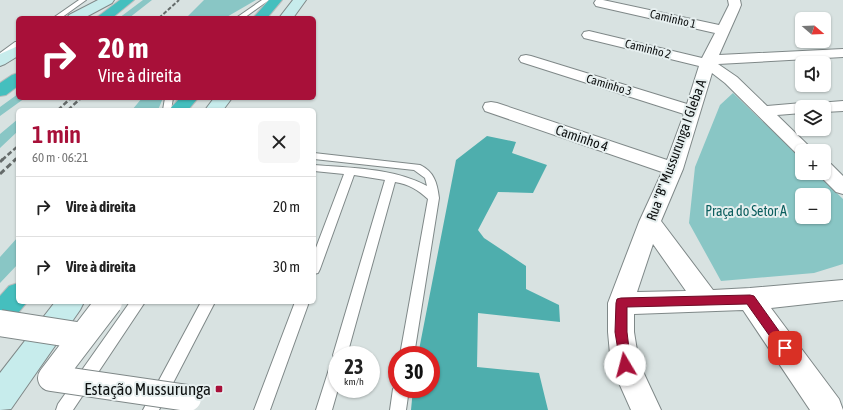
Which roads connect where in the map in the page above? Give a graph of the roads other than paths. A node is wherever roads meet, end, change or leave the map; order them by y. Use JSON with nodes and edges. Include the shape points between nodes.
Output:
{"nodes":[{"id":1,"x":83,"y":0,"type":"edge"},
{"id":2,"x":108,"y":0,"type":"edge"},
{"id":3,"x":128,"y":0,"type":"edge"},
{"id":4,"x":266,"y":0,"type":"edge"},
{"id":5,"x":276,"y":0,"type":"edge"},
{"id":6,"x":300,"y":0,"type":"edge"},
{"id":7,"x":734,"y":0,"type":"edge"},
{"id":8,"x":600,"y":3,"type":"dead end"},
{"id":9,"x":59,"y":16,"type":"edge"},
{"id":10,"x":78,"y":16,"type":"edge"},
{"id":11,"x":106,"y":16,"type":"edge"},
{"id":12,"x":240,"y":16,"type":"edge"},
{"id":13,"x":262,"y":16,"type":"edge"},
{"id":14,"x":288,"y":16,"type":"edge"},
{"id":15,"x":722,"y":30,"type":"junction"},
{"id":16,"x":589,"y":35,"type":"dead end"},
{"id":17,"x":16,"y":45,"type":"edge"},
{"id":18,"x":16,"y":51,"type":"edge"},
{"id":19,"x":843,"y":53,"type":"edge"},
{"id":20,"x":0,"y":57,"type":"edge"},
{"id":21,"x":0,"y":60,"type":"edge"},
{"id":22,"x":526,"y":60,"type":"dead end"},
{"id":23,"x":708,"y":62,"type":"junction"},
{"id":24,"x":16,"y":79,"type":"edge"},
{"id":25,"x":0,"y":91,"type":"edge"},
{"id":26,"x":187,"y":100,"type":"edge"},
{"id":27,"x":843,"y":106,"type":"edge"},
{"id":28,"x":491,"y":107,"type":"dead end"},
{"id":29,"x":831,"y":107,"type":"edge"},
{"id":30,"x":180,"y":108,"type":"edge"},
{"id":31,"x":795,"y":109,"type":"edge"},
{"id":32,"x":693,"y":111,"type":"junction"},
{"id":33,"x":762,"y":111,"type":"junction"},
{"id":34,"x":797,"y":144,"type":"edge"},
{"id":35,"x":316,"y":156,"type":"edge"},
{"id":36,"x":316,"y":168,"type":"edge"},
{"id":37,"x":673,"y":169,"type":"junction"},
{"id":38,"x":350,"y":172,"type":"junction"},
{"id":39,"x":831,"y":175,"type":"edge"},
{"id":40,"x":391,"y":177,"type":"junction"},
{"id":41,"x":842,"y":184,"type":"edge"},
{"id":42,"x":434,"y":198,"type":"junction"},
{"id":43,"x":650,"y":222,"type":"junction"},
{"id":44,"x":316,"y":264,"type":"edge"},
{"id":45,"x":843,"y":290,"type":"edge"},
{"id":46,"x":16,"y":296,"type":"edge"},
{"id":47,"x":750,"y":299,"type":"junction"},
{"id":48,"x":707,"y":301,"type":"junction"},
{"id":49,"x":621,"y":303,"type":"junction"},
{"id":50,"x":70,"y":304,"type":"edge"},
{"id":51,"x":107,"y":304,"type":"edge"},
{"id":52,"x":137,"y":304,"type":"edge"},
{"id":53,"x":207,"y":304,"type":"edge"},
{"id":54,"x":301,"y":304,"type":"edge"},
{"id":55,"x":0,"y":315,"type":"edge"},
{"id":56,"x":0,"y":323,"type":"edge"},
{"id":57,"x":83,"y":336,"type":"junction"},
{"id":58,"x":343,"y":346,"type":"edge"},
{"id":59,"x":409,"y":346,"type":"edge"},
{"id":60,"x":328,"y":396,"type":"edge"},
{"id":61,"x":0,"y":398,"type":"edge"},
{"id":62,"x":400,"y":398,"type":"edge"},
{"id":63,"x":64,"y":410,"type":"edge"},
{"id":64,"x":152,"y":410,"type":"edge"},
{"id":65,"x":182,"y":410,"type":"edge"},
{"id":66,"x":262,"y":410,"type":"edge"},
{"id":67,"x":324,"y":410,"type":"edge"},
{"id":68,"x":398,"y":410,"type":"edge"},
{"id":69,"x":646,"y":410,"type":"edge"},
{"id":70,"x":828,"y":410,"type":"edge"}],
"edges":[{"from":1,"to":9,"type":"lane"},
{"from":2,"to":10,"type":"main road"},
{"from":3,"to":11,"type":"highway"},
{"from":4,"to":12,"type":"lane"},
{"from":5,"to":13,"type":"highway"},
{"from":6,"to":14,"type":"main road"},
{"from":7,"to":15,"type":"street","name":"Rua \"B\" Mussurunga I Gleba A","via":[[733,10]]},
{"from":8,"to":15,"type":"street","name":"Caminho 1"},
{"from":15,"to":23,"type":"street","name":"Rua \"B\" Mussurunga I Gleba A"},
{"from":16,"to":23,"type":"street","name":"Caminho 2"},
{"from":17,"to":20,"type":"lane"},
{"from":18,"to":21,"type":"main road"},
{"from":19,"to":23,"type":"street"},
{"from":22,"to":32,"type":"street","name":"Caminho 3"},
{"from":23,"to":32,"type":"street","name":"Rua \"B\" Mussurunga I Gleba A"},
{"from":23,"to":33,"type":"street"},
{"from":24,"to":25,"type":"highway"},
{"from":26,"to":30,"type":"highway"},
{"from":27,"to":29,"type":"street"},
{"from":28,"to":37,"type":"street","name":"Caminho 4"},
{"from":31,"to":33,"type":"street"},
{"from":32,"to":37,"type":"street","name":"Rua \"B\" Mussurunga I Gleba A"},
{"from":33,"to":34,"type":"street"},
{"from":35,"to":42,"type":"lane","via":[[416,167],[426,172],[432,181]]},
{"from":36,"to":38,"type":"lane"},
{"from":37,"to":43,"type":"street","name":"Rua \"B\" Mussurunga I Gleba A"},
{"from":38,"to":40,"type":"lane"},
{"from":38,"to":44,"type":"lane"},
{"from":39,"to":41,"type":"street"},
{"from":40,"to":42,"type":"lane","via":[[422,187]]},
{"from":40,"to":58,"type":"lane"},
{"from":42,"to":59,"type":"lane"},
{"from":43,"to":48,"type":"street"},
{"from":43,"to":49,"type":"street","name":"Rua \"B\" Mussurunga I Gleba A"},
{"from":45,"to":47,"type":"street"},
{"from":46,"to":55,"type":"highway"},
{"from":47,"to":48,"type":"street"},
{"from":47,"to":70,"type":"street"},
{"from":48,"to":49,"type":"street"},
{"from":49,"to":69,"type":"street","name":"Rua \"B\" Mussurunga I Gleba A","via":[[625,365]]},
{"from":50,"to":61,"type":"main road"},
{"from":51,"to":57,"type":"street","bridge":true},
{"from":52,"to":63,"type":"lane"},
{"from":53,"to":64,"type":"lane"},
{"from":54,"to":66,"type":"lane"},
{"from":56,"to":57,"type":"street","bridge":true},
{"from":57,"to":65,"type":"street","bridge":true,"via":[[51,378],[188,398]]},
{"from":60,"to":67,"type":"lane"},
{"from":62,"to":68,"type":"lane"}]}
